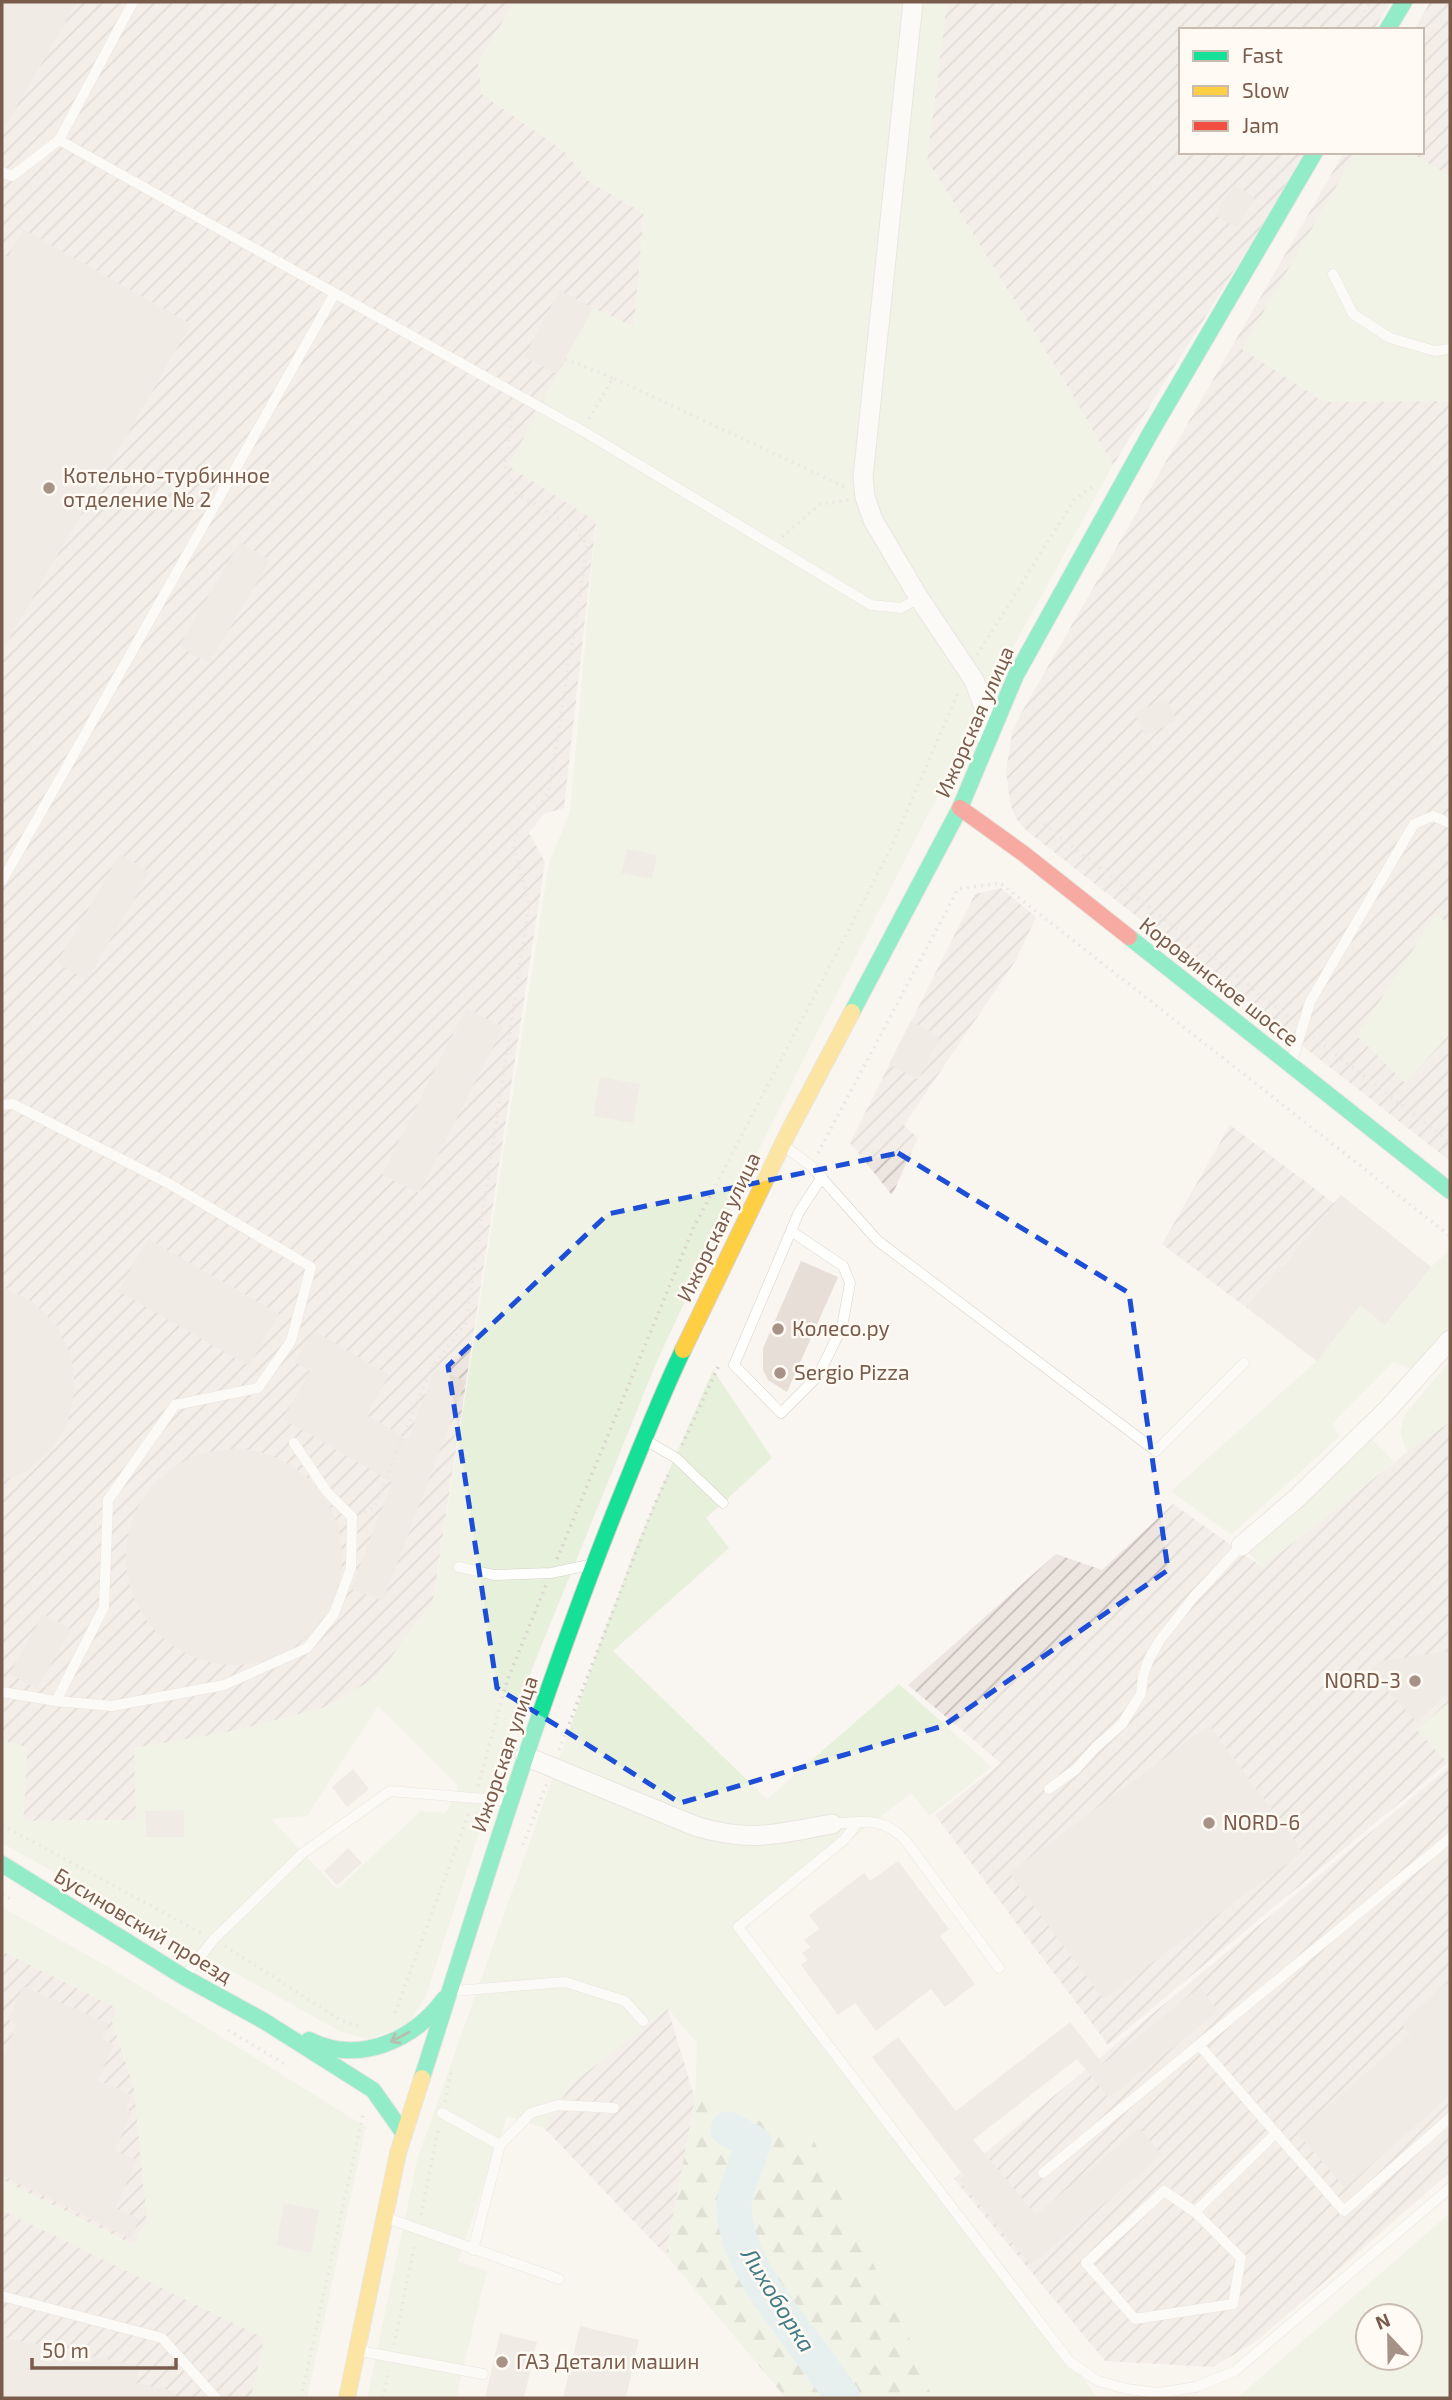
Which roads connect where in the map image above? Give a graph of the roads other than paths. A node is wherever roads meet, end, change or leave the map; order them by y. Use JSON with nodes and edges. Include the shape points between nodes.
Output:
{"nodes":[{"id":1,"x":133,"y":2,"type":"edge"},
{"id":2,"x":913,"y":2,"type":"edge"},
{"id":3,"x":1404,"y":2,"type":"edge"},
{"id":4,"x":1388,"y":28,"type":"edge"},
{"id":5,"x":59,"y":140,"type":"junction"},
{"id":6,"x":1314,"y":154,"type":"edge"},
{"id":7,"x":2,"y":172,"type":"edge"},
{"id":8,"x":1333,"y":274,"type":"dead end"},
{"id":9,"x":335,"y":293,"type":"junction"},
{"id":10,"x":1450,"y":349,"type":"edge"},
{"id":11,"x":919,"y":598,"type":"junction"},
{"id":12,"x":986,"y":742,"type":"junction"},
{"id":13,"x":960,"y":808,"type":"junction"},
{"id":14,"x":1450,"y":823,"type":"edge"},
{"id":15,"x":2,"y":881,"type":"edge"},
{"id":16,"x":1291,"y":1065,"type":"junction"},
{"id":17,"x":2,"y":1105,"type":"edge"},
{"id":18,"x":782,"y":1145,"type":"junction"},
{"id":19,"x":822,"y":1177,"type":"junction"},
{"id":20,"x":1450,"y":1191,"type":"edge"},
{"id":21,"x":791,"y":1231,"type":"junction"},
{"id":22,"x":1450,"y":1340,"type":"edge"},
{"id":23,"x":1244,"y":1363,"type":"dead end"},
{"id":24,"x":644,"y":1439,"type":"junction"},
{"id":25,"x":294,"y":1443,"type":"dead end"},
{"id":26,"x":723,"y":1503,"type":"dead end"},
{"id":27,"x":1241,"y":1546,"type":"joint"},
{"id":28,"x":593,"y":1564,"type":"junction"},
{"id":29,"x":459,"y":1567,"type":"dead end"},
{"id":30,"x":2,"y":1692,"type":"edge"},
{"id":31,"x":56,"y":1701,"type":"junction"},
{"id":32,"x":525,"y":1756,"type":"junction"},
{"id":33,"x":1049,"y":1789,"type":"dead end"},
{"id":34,"x":510,"y":1801,"type":"junction"},
{"id":35,"x":857,"y":1822,"type":"junction"},
{"id":36,"x":832,"y":1824,"type":"joint"},
{"id":37,"x":1450,"y":1838,"type":"edge"},
{"id":38,"x":4,"y":1870,"type":"edge"},
{"id":39,"x":999,"y":1968,"type":"dead end"},
{"id":40,"x":184,"y":1977,"type":"junction"},
{"id":41,"x":449,"y":1991,"type":"junction"},
{"id":42,"x":264,"y":2021,"type":"junction"},
{"id":43,"x":643,"y":2021,"type":"dead end"},
{"id":44,"x":1199,"y":2045,"type":"junction"},
{"id":45,"x":614,"y":2108,"type":"dead end"},
{"id":46,"x":442,"y":2113,"type":"road end"},
{"id":47,"x":1450,"y":2118,"type":"edge"},
{"id":48,"x":1276,"y":2133,"type":"junction"},
{"id":49,"x":404,"y":2134,"type":"junction"},
{"id":50,"x":500,"y":2145,"type":"junction"},
{"id":51,"x":1043,"y":2173,"type":"dead end"},
{"id":52,"x":1450,"y":2188,"type":"edge"},
{"id":53,"x":1195,"y":2212,"type":"junction"},
{"id":54,"x":383,"y":2217,"type":"junction"},
{"id":55,"x":473,"y":2250,"type":"junction"},
{"id":56,"x":559,"y":2279,"type":"dead end"},
{"id":57,"x":2,"y":2296,"type":"edge"},
{"id":58,"x":357,"y":2350,"type":"junction"},
{"id":59,"x":483,"y":2374,"type":"dead end"},
{"id":60,"x":216,"y":2398,"type":"edge"},
{"id":61,"x":347,"y":2398,"type":"edge"}],
"edges":[{"from":1,"to":5,"type":"lane"},
{"from":2,"to":11,"type":"street","via":[[863,477],[873,520]]},
{"from":3,"to":4,"type":"main road"},
{"from":5,"to":7,"type":"lane","via":[[12,176]]},
{"from":5,"to":9,"type":"lane"},
{"from":6,"to":12,"type":"main road","name":"Ижорская улица","via":[[1151,432],[1016,675]]},
{"from":8,"to":10,"type":"lane","via":[[1353,314],[1390,338],[1435,351]]},
{"from":9,"to":11,"type":"lane","via":[[583,430],[871,605],[901,608]]},
{"from":9,"to":15,"type":"lane"},
{"from":11,"to":12,"type":"street","via":[[974,680],[985,710]]},
{"from":12,"to":13,"type":"main road","name":"Ижорская улица"},
{"from":13,"to":16,"type":"main road","name":"Коровинское шоссе"},
{"from":13,"to":18,"type":"main road","name":"Ижорская улица"},
{"from":14,"to":16,"type":"lane","via":[[1433,816],[1414,824],[1310,1002]]},
{"from":16,"to":20,"type":"main road","name":"Коровинское шоссе"},
{"from":17,"to":31,"type":"lane","via":[[13,1104],[166,1182],[311,1266],[291,1341],[258,1388],[174,1405],[108,1500],[104,1607]]},
{"from":18,"to":19,"type":"lane"},
{"from":18,"to":24,"type":"main road","name":"Ижорская улица"},
{"from":19,"to":21,"type":"lane"},
{"from":19,"to":23,"type":"lane","via":[[878,1241],[1156,1451]]},
{"from":21,"to":21,"type":"lane","via":[[734,1365],[781,1412],[817,1376],[842,1327],[850,1283],[844,1266]]},
{"from":22,"to":27,"type":"street","via":[[1389,1409]]},
{"from":24,"to":26,"type":"lane","via":[[676,1458]]},
{"from":24,"to":28,"type":"main road","name":"Ижорская улица"},
{"from":25,"to":31,"type":"lane","via":[[327,1492],[352,1517],[351,1568],[334,1614],[307,1648],[224,1685],[112,1706]]},
{"from":27,"to":33,"type":"lane","via":[[1160,1640],[1143,1676],[1141,1694],[1122,1724]]},
{"from":28,"to":29,"type":"lane","via":[[551,1573],[494,1575]]},
{"from":28,"to":32,"type":"main road","name":"Ижорская улица"},
{"from":30,"to":31,"type":"lane"},
{"from":32,"to":34,"type":"main road","name":"Ижорская улица"},
{"from":32,"to":36,"type":"street","via":[[719,1834],[763,1837]]},
{"from":34,"to":40,"type":"lane","via":[[390,1791],[303,1853],[214,1940]]},
{"from":34,"to":41,"type":"main road","name":"Ижорская улица"},
{"from":35,"to":36,"type":"lane"},
{"from":35,"to":39,"type":"lane","via":[[881,1822],[895,1829]]},
{"from":35,"to":52,"type":"lane","via":[[845,1839],[738,1927],[1070,2362],[1098,2381],[1158,2393],[1196,2387],[1235,2371]]},
{"from":37,"to":44,"type":"lane"},
{"from":38,"to":40,"type":"main road","name":"Бусиновский проезд"},
{"from":40,"to":42,"type":"main road","name":"Бусиновский проезд"},
{"from":41,"to":42,"type":"main road","one_way":true,"via":[[407,2035],[359,2050],[329,2048]]},
{"from":41,"to":43,"type":"lane","via":[[565,1982],[625,2001]]},
{"from":41,"to":49,"type":"main road","name":"Ижорская улица"},
{"from":42,"to":49,"type":"main road","via":[[373,2090]]},
{"from":44,"to":48,"type":"lane"},
{"from":44,"to":51,"type":"lane"},
{"from":45,"to":50,"type":"lane","via":[[558,2105],[540,2110],[531,2113]]},
{"from":46,"to":50,"type":"lane"},
{"from":47,"to":48,"type":"lane","via":[[1345,2211]]},
{"from":48,"to":53,"type":"lane"},
{"from":49,"to":54,"type":"main road","name":"Ижорская улица"},
{"from":50,"to":55,"type":"lane"},
{"from":53,"to":53,"type":"lane","via":[[1164,2191],[1086,2263],[1135,2319],[1233,2304],[1241,2258]]},
{"from":54,"to":55,"type":"lane"},
{"from":54,"to":58,"type":"main road","name":"Ижорская улица"},
{"from":55,"to":56,"type":"lane"},
{"from":57,"to":60,"type":"lane","via":[[162,2338]]},
{"from":58,"to":59,"type":"lane"},
{"from":58,"to":61,"type":"main road","name":"Ижорская улица"}]}
